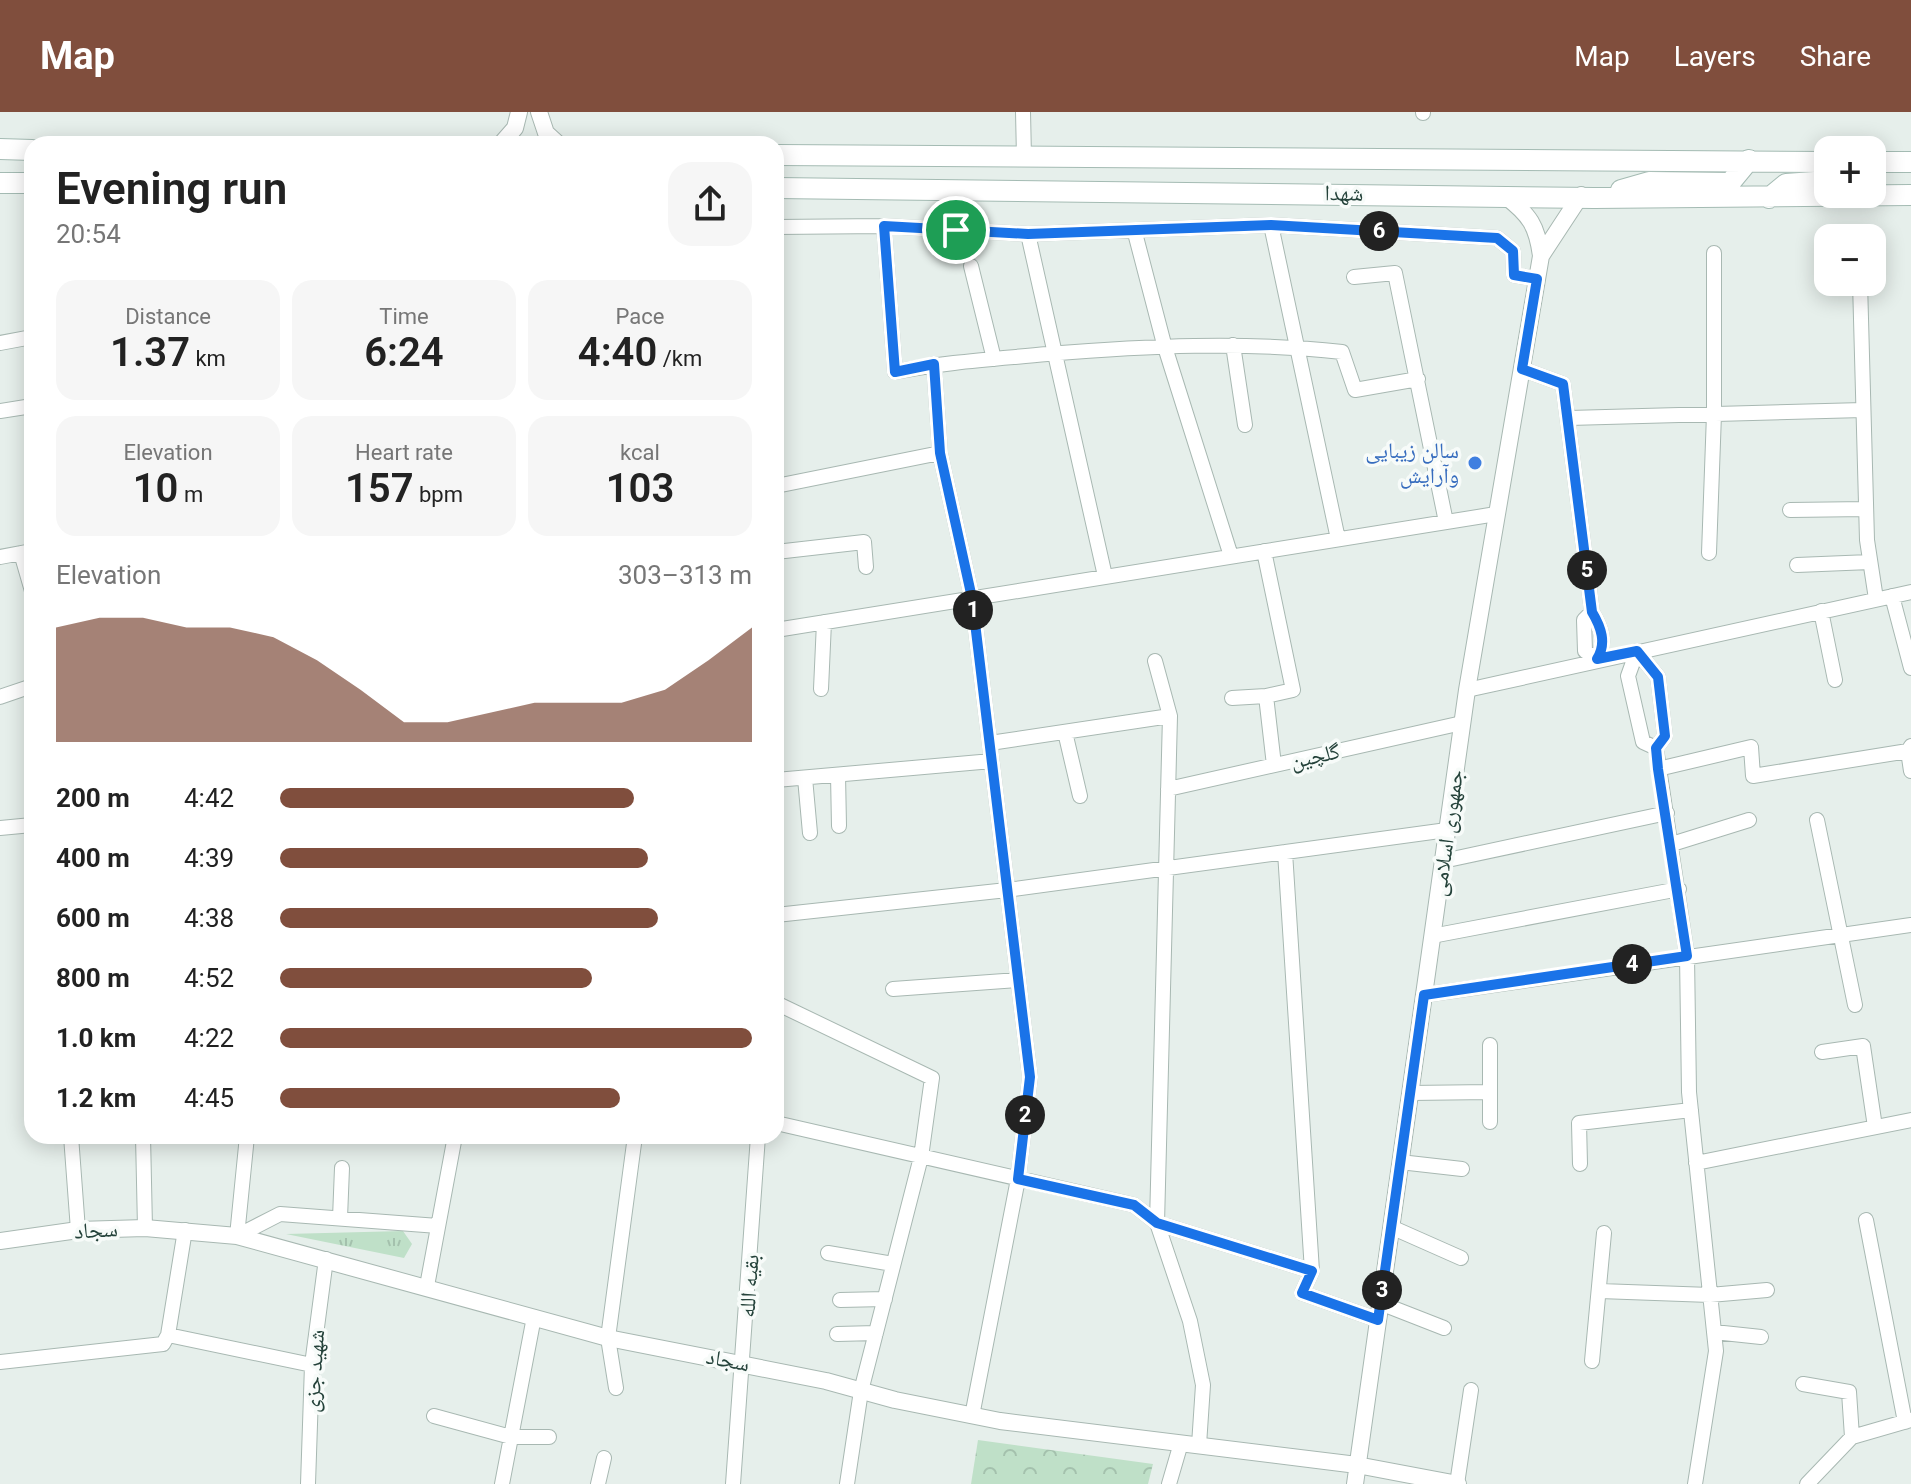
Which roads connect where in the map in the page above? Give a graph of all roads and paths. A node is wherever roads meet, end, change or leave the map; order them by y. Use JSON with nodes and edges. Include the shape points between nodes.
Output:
{"nodes":[{"id":1,"x":519,"y":112,"type":"edge"},
{"id":2,"x":539,"y":112,"type":"edge"},
{"id":3,"x":1023,"y":112,"type":"edge"},
{"id":4,"x":508,"y":136,"type":"edge"},
{"id":5,"x":549,"y":136,"type":"edge"},
{"id":6,"x":0,"y":149,"type":"edge"},
{"id":7,"x":24,"y":150,"type":"edge"},
{"id":8,"x":784,"y":155,"type":"edge"},
{"id":9,"x":1024,"y":157,"type":"junction"},
{"id":10,"x":1130,"y":158,"type":"junction"},
{"id":11,"x":1749,"y":160,"type":"junction"},
{"id":12,"x":1814,"y":162,"type":"edge"},
{"id":13,"x":1905,"y":162,"type":"edge"},
{"id":14,"x":1886,"y":168,"type":"edge"},
{"id":15,"x":1814,"y":182,"type":"edge"},
{"id":16,"x":0,"y":183,"type":"edge"},
{"id":17,"x":24,"y":183,"type":"edge"},
{"id":18,"x":784,"y":188,"type":"edge"},
{"id":19,"x":1130,"y":190,"type":"junction"},
{"id":20,"x":1502,"y":194,"type":"junction"},
{"id":21,"x":1911,"y":195,"type":"edge"},
{"id":22,"x":1587,"y":196,"type":"junction"},
{"id":23,"x":1767,"y":199,"type":"junction"},
{"id":24,"x":1271,"y":225,"type":"junction"},
{"id":25,"x":884,"y":226,"type":"junction"},
{"id":26,"x":784,"y":227,"type":"edge"},
{"id":27,"x":1135,"y":233,"type":"junction"},
{"id":28,"x":1028,"y":234,"type":"junction"},
{"id":29,"x":1714,"y":253,"type":"dead end"},
{"id":30,"x":1541,"y":256,"type":"junction"},
{"id":31,"x":971,"y":266,"type":"dead end"},
{"id":32,"x":1354,"y":277,"type":"dead end"},
{"id":33,"x":1537,"y":279,"type":"junction"},
{"id":34,"x":1860,"y":296,"type":"edge"},
{"id":35,"x":24,"y":338,"type":"edge"},
{"id":36,"x":0,"y":343,"type":"edge"},
{"id":37,"x":1164,"y":344,"type":"junction"},
{"id":38,"x":1233,"y":345,"type":"junction"},
{"id":39,"x":1299,"y":347,"type":"junction"},
{"id":40,"x":1055,"y":354,"type":"junction"},
{"id":41,"x":994,"y":359,"type":"junction"},
{"id":42,"x":934,"y":364,"type":"junction"},
{"id":43,"x":1522,"y":369,"type":"junction"},
{"id":44,"x":1418,"y":379,"type":"junction"},
{"id":45,"x":24,"y":407,"type":"edge"},
{"id":46,"x":1863,"y":410,"type":"junction"},
{"id":47,"x":0,"y":411,"type":"edge"},
{"id":48,"x":1714,"y":414,"type":"junction"},
{"id":49,"x":1569,"y":418,"type":"junction"},
{"id":50,"x":1245,"y":425,"type":"dead end"},
{"id":51,"x":940,"y":453,"type":"junction"},
{"id":52,"x":784,"y":484,"type":"edge"},
{"id":53,"x":1866,"y":509,"type":"junction"},
{"id":54,"x":1790,"y":510,"type":"dead end"},
{"id":55,"x":1496,"y":514,"type":"junction"},
{"id":56,"x":1446,"y":522,"type":"junction"},
{"id":57,"x":1338,"y":539,"type":"junction"},
{"id":58,"x":784,"y":551,"type":"edge"},
{"id":59,"x":1264,"y":551,"type":"junction"},
{"id":60,"x":24,"y":552,"type":"edge"},
{"id":61,"x":1709,"y":553,"type":"dead end"},
{"id":62,"x":1231,"y":556,"type":"junction"},
{"id":63,"x":0,"y":557,"type":"edge"},
{"id":64,"x":1870,"y":562,"type":"junction"},
{"id":65,"x":1797,"y":565,"type":"dead end"},
{"id":66,"x":866,"y":567,"type":"dead end"},
{"id":67,"x":1105,"y":576,"type":"junction"},
{"id":68,"x":1911,"y":592,"type":"edge"},
{"id":69,"x":1892,"y":596,"type":"junction"},
{"id":70,"x":972,"y":598,"type":"junction"},
{"id":71,"x":1876,"y":599,"type":"junction"},
{"id":72,"x":1821,"y":611,"type":"junction"},
{"id":73,"x":824,"y":622,"type":"junction"},
{"id":74,"x":784,"y":629,"type":"edge"},
{"id":75,"x":1637,"y":651,"type":"junction"},
{"id":76,"x":1597,"y":659,"type":"junction"},
{"id":77,"x":1155,"y":661,"type":"dead end"},
{"id":78,"x":1911,"y":668,"type":"edge"},
{"id":79,"x":1835,"y":680,"type":"dead end"},
{"id":80,"x":24,"y":689,"type":"edge"},
{"id":81,"x":821,"y":689,"type":"dead end"},
{"id":82,"x":1467,"y":690,"type":"junction"},
{"id":83,"x":1266,"y":696,"type":"junction"},
{"id":84,"x":0,"y":697,"type":"edge"},
{"id":85,"x":1232,"y":698,"type":"dead end"},
{"id":86,"x":1170,"y":716,"type":"junction"},
{"id":87,"x":1462,"y":723,"type":"junction"},
{"id":88,"x":1065,"y":732,"type":"junction"},
{"id":89,"x":990,"y":743,"type":"junction"},
{"id":90,"x":1656,"y":748,"type":"junction"},
{"id":91,"x":1910,"y":748,"type":"edge"},
{"id":92,"x":992,"y":761,"type":"junction"},
{"id":93,"x":1274,"y":765,"type":"junction"},
{"id":94,"x":1658,"y":769,"type":"junction"},
{"id":95,"x":1911,"y":771,"type":"edge"},
{"id":96,"x":838,"y":775,"type":"junction"},
{"id":97,"x":805,"y":778,"type":"junction"},
{"id":98,"x":784,"y":779,"type":"edge"},
{"id":99,"x":1168,"y":789,"type":"junction"},
{"id":100,"x":1080,"y":796,"type":"dead end"},
{"id":101,"x":1667,"y":813,"type":"junction"},
{"id":102,"x":1749,"y":820,"type":"dead end"},
{"id":103,"x":1817,"y":820,"type":"dead end"},
{"id":104,"x":24,"y":826,"type":"edge"},
{"id":105,"x":839,"y":826,"type":"dead end"},
{"id":106,"x":0,"y":828,"type":"edge"},
{"id":107,"x":1447,"y":830,"type":"junction"},
{"id":108,"x":810,"y":833,"type":"dead end"},
{"id":109,"x":1672,"y":844,"type":"junction"},
{"id":110,"x":1285,"y":852,"type":"junction"},
{"id":111,"x":1443,"y":861,"type":"junction"},
{"id":112,"x":1165,"y":868,"type":"junction"},
{"id":113,"x":1679,"y":889,"type":"junction"},
{"id":114,"x":1007,"y":890,"type":"junction"},
{"id":115,"x":784,"y":914,"type":"edge"},
{"id":116,"x":1911,"y":925,"type":"edge"},
{"id":117,"x":1841,"y":934,"type":"junction"},
{"id":118,"x":1432,"y":936,"type":"junction"},
{"id":119,"x":1687,"y":956,"type":"junction"},
{"id":120,"x":1018,"y":980,"type":"junction"},
{"id":121,"x":893,"y":989,"type":"dead end"},
{"id":122,"x":1424,"y":995,"type":"junction"},
{"id":123,"x":1855,"y":1005,"type":"dead end"},
{"id":124,"x":784,"y":1007,"type":"edge"},
{"id":125,"x":1490,"y":1045,"type":"dead end"},
{"id":126,"x":1822,"y":1052,"type":"dead end"},
{"id":127,"x":1490,"y":1092,"type":"junction"},
{"id":128,"x":1410,"y":1093,"type":"junction"},
{"id":129,"x":1691,"y":1110,"type":"junction"},
{"id":130,"x":1911,"y":1120,"type":"edge"},
{"id":131,"x":1490,"y":1122,"type":"dead end"},
{"id":132,"x":784,"y":1125,"type":"edge"},
{"id":133,"x":1875,"y":1127,"type":"junction"},
{"id":134,"x":72,"y":1144,"type":"edge"},
{"id":135,"x":143,"y":1144,"type":"edge"},
{"id":136,"x":246,"y":1144,"type":"edge"},
{"id":137,"x":453,"y":1144,"type":"edge"},
{"id":138,"x":634,"y":1144,"type":"edge"},
{"id":139,"x":758,"y":1144,"type":"edge"},
{"id":140,"x":921,"y":1157,"type":"junction"},
{"id":141,"x":1400,"y":1162,"type":"junction"},
{"id":142,"x":1696,"y":1163,"type":"junction"},
{"id":143,"x":1580,"y":1164,"type":"dead end"},
{"id":144,"x":342,"y":1168,"type":"dead end"},
{"id":145,"x":1462,"y":1169,"type":"dead end"},
{"id":146,"x":1018,"y":1179,"type":"junction"},
{"id":147,"x":340,"y":1218,"type":"junction"},
{"id":148,"x":1866,"y":1220,"type":"dead end"},
{"id":149,"x":1157,"y":1223,"type":"junction"},
{"id":150,"x":438,"y":1226,"type":"junction"},
{"id":151,"x":1391,"y":1227,"type":"junction"},
{"id":152,"x":145,"y":1228,"type":"junction"},
{"id":153,"x":78,"y":1230,"type":"junction"},
{"id":154,"x":185,"y":1230,"type":"junction"},
{"id":155,"x":1604,"y":1233,"type":"dead end"},
{"id":156,"x":237,"y":1236,"type":"junction"},
{"id":157,"x":1,"y":1240,"type":"edge"},
{"id":158,"x":828,"y":1253,"type":"dead end"},
{"id":159,"x":1461,"y":1258,"type":"dead end"},
{"id":160,"x":326,"y":1259,"type":"junction"},
{"id":161,"x":893,"y":1264,"type":"junction"},
{"id":162,"x":1312,"y":1271,"type":"junction"},
{"id":163,"x":427,"y":1286,"type":"junction"},
{"id":164,"x":1767,"y":1290,"type":"dead end"},
{"id":165,"x":1600,"y":1291,"type":"junction"},
{"id":166,"x":1710,"y":1295,"type":"junction"},
{"id":167,"x":885,"y":1299,"type":"junction"},
{"id":168,"x":840,"y":1300,"type":"dead end"},
{"id":169,"x":1379,"y":1311,"type":"junction"},
{"id":170,"x":534,"y":1317,"type":"junction"},
{"id":171,"x":1444,"y":1328,"type":"dead end"},
{"id":172,"x":1714,"y":1332,"type":"junction"},
{"id":173,"x":876,"y":1333,"type":"junction"},
{"id":174,"x":837,"y":1334,"type":"dead end"},
{"id":175,"x":168,"y":1335,"type":"junction"},
{"id":176,"x":1761,"y":1337,"type":"dead end"},
{"id":177,"x":608,"y":1338,"type":"junction"},
{"id":178,"x":1592,"y":1361,"type":"dead end"},
{"id":179,"x":0,"y":1362,"type":"edge"},
{"id":180,"x":744,"y":1363,"type":"junction"},
{"id":181,"x":312,"y":1365,"type":"junction"},
{"id":182,"x":1803,"y":1384,"type":"dead end"},
{"id":183,"x":616,"y":1388,"type":"dead end"},
{"id":184,"x":1471,"y":1390,"type":"dead end"},
{"id":185,"x":861,"y":1391,"type":"junction"},
{"id":186,"x":434,"y":1416,"type":"dead end"},
{"id":187,"x":972,"y":1416,"type":"junction"},
{"id":188,"x":1908,"y":1421,"type":"edge"},
{"id":189,"x":511,"y":1437,"type":"junction"},
{"id":190,"x":549,"y":1437,"type":"dead end"},
{"id":191,"x":1852,"y":1437,"type":"junction"},
{"id":192,"x":1181,"y":1443,"type":"junction"},
{"id":193,"x":1199,"y":1445,"type":"junction"},
{"id":194,"x":604,"y":1458,"type":"dead end"},
{"id":195,"x":1357,"y":1465,"type":"junction"},
{"id":196,"x":308,"y":1484,"type":"edge"},
{"id":197,"x":502,"y":1484,"type":"edge"},
{"id":198,"x":598,"y":1484,"type":"edge"},
{"id":199,"x":733,"y":1484,"type":"edge"},
{"id":200,"x":847,"y":1484,"type":"edge"},
{"id":201,"x":1169,"y":1484,"type":"edge"},
{"id":202,"x":1355,"y":1484,"type":"edge"},
{"id":203,"x":1458,"y":1484,"type":"edge"},
{"id":204,"x":1695,"y":1484,"type":"edge"},
{"id":205,"x":1807,"y":1484,"type":"edge"}],
"edges":[{"from":1,"to":4,"type":"street"},
{"from":2,"to":5,"type":"street"},
{"from":3,"to":9,"type":"street"},
{"from":6,"to":7,"type":"main road"},
{"from":8,"to":9,"type":"main road","name":"شهدا"},
{"from":9,"to":10,"type":"main road","name":"شهدا"},
{"from":10,"to":11,"type":"main road","name":"شهدا"},
{"from":10,"to":19,"type":"main road"},
{"from":11,"to":12,"type":"main road","name":"شهدا"},
{"from":11,"to":22,"type":"main road","via":[[1730,183],[1649,182]]},
{"from":13,"to":14,"type":"main road"},
{"from":15,"to":23,"type":"main road","via":[[1786,184]]},
{"from":16,"to":17,"type":"main road"},
{"from":18,"to":19,"type":"main road","name":"شهدا"},
{"from":19,"to":20,"type":"main road","name":"شهدا"},
{"from":20,"to":22,"type":"main road","name":"شهدا"},
{"from":20,"to":30,"type":"street","via":[[1538,230]]},
{"from":21,"to":23,"type":"main road","name":"شهدا"},
{"from":22,"to":23,"type":"main road","name":"شهدا"},
{"from":22,"to":30,"type":"street","name":"جمهوری اسلامی"},
{"from":24,"to":27,"type":"street"},
{"from":24,"to":33,"type":"street","via":[[1497,238],[1513,251],[1514,275]]},
{"from":24,"to":39,"type":"street"},
{"from":25,"to":26,"type":"street"},
{"from":25,"to":28,"type":"street"},
{"from":25,"to":42,"type":"street","via":[[895,372]]},
{"from":27,"to":28,"type":"street"},
{"from":27,"to":37,"type":"street"},
{"from":28,"to":40,"type":"street"},
{"from":29,"to":48,"type":"street"},
{"from":30,"to":33,"type":"street","name":"جمهوری اسلامی"},
{"from":31,"to":41,"type":"street"},
{"from":32,"to":44,"type":"street","via":[[1395,273]]},
{"from":33,"to":43,"type":"street","name":"جمهوری اسلامی"},
{"from":34,"to":46,"type":"street"},
{"from":35,"to":36,"type":"street"},
{"from":37,"to":38,"type":"street"},
{"from":37,"to":40,"type":"street"},
{"from":37,"to":62,"type":"street"},
{"from":38,"to":39,"type":"street"},
{"from":38,"to":50,"type":"street"},
{"from":39,"to":44,"type":"street","via":[[1342,352],[1355,390]]},
{"from":39,"to":57,"type":"street"},
{"from":40,"to":41,"type":"street"},
{"from":40,"to":67,"type":"street"},
{"from":41,"to":42,"type":"street"},
{"from":42,"to":51,"type":"street"},
{"from":43,"to":49,"type":"street","via":[[1563,384]]},
{"from":43,"to":55,"type":"street","name":"جمهوری اسلامی"},
{"from":44,"to":56,"type":"street"},
{"from":45,"to":47,"type":"street"},
{"from":46,"to":48,"type":"street"},
{"from":46,"to":53,"type":"street"},
{"from":48,"to":49,"type":"street"},
{"from":48,"to":61,"type":"street"},
{"from":49,"to":76,"type":"street","via":[[1592,612],[1603,649]]},
{"from":51,"to":52,"type":"street"},
{"from":51,"to":70,"type":"street"},
{"from":53,"to":54,"type":"street"},
{"from":53,"to":64,"type":"street"},
{"from":55,"to":56,"type":"street"},
{"from":55,"to":82,"type":"street","name":"جمهوری اسلامی"},
{"from":56,"to":57,"type":"street"},
{"from":57,"to":59,"type":"street"},
{"from":58,"to":66,"type":"street","via":[[864,542]]},
{"from":59,"to":62,"type":"street"},
{"from":59,"to":83,"type":"street","via":[[1293,690]]},
{"from":60,"to":63,"type":"street"},
{"from":62,"to":67,"type":"street"},
{"from":64,"to":65,"type":"street"},
{"from":64,"to":71,"type":"street"},
{"from":67,"to":70,"type":"street"},
{"from":68,"to":69,"type":"street"},
{"from":69,"to":71,"type":"street"},
{"from":69,"to":78,"type":"street"},
{"from":70,"to":73,"type":"street"},
{"from":70,"to":89,"type":"street"},
{"from":71,"to":72,"type":"street"},
{"from":72,"to":75,"type":"street"},
{"from":72,"to":79,"type":"street"},
{"from":73,"to":74,"type":"street"},
{"from":73,"to":81,"type":"street"},
{"from":75,"to":76,"type":"street"},
{"from":75,"to":90,"type":"street","via":[[1658,677],[1665,736]]},
{"from":75,"to":90,"type":"street","via":[[1628,676],[1643,742]]},
{"from":76,"to":82,"type":"street"},
{"from":77,"to":86,"type":"street"},
{"from":80,"to":84,"type":"street"},
{"from":82,"to":87,"type":"street","name":"جمهوری اسلامی"},
{"from":83,"to":85,"type":"street"},
{"from":83,"to":93,"type":"street"},
{"from":86,"to":88,"type":"street"},
{"from":86,"to":99,"type":"street"},
{"from":87,"to":93,"type":"street","name":"گلچین"},
{"from":87,"to":107,"type":"street","name":"جمهوری اسلامی"},
{"from":88,"to":89,"type":"street"},
{"from":88,"to":100,"type":"street"},
{"from":89,"to":92,"type":"street"},
{"from":90,"to":94,"type":"street"},
{"from":91,"to":94,"type":"street","via":[[1753,776],[1751,747]]},
{"from":91,"to":95,"type":"street"},
{"from":92,"to":96,"type":"street"},
{"from":92,"to":114,"type":"street"},
{"from":93,"to":99,"type":"street","name":"گلچین"},
{"from":94,"to":101,"type":"street"},
{"from":96,"to":97,"type":"street"},
{"from":96,"to":105,"type":"street"},
{"from":97,"to":98,"type":"street"},
{"from":97,"to":108,"type":"street"},
{"from":99,"to":112,"type":"street"},
{"from":101,"to":109,"type":"street"},
{"from":101,"to":111,"type":"street"},
{"from":102,"to":109,"type":"street"},
{"from":103,"to":117,"type":"street"},
{"from":104,"to":106,"type":"street"},
{"from":107,"to":110,"type":"street"},
{"from":107,"to":111,"type":"street","name":"جمهوری اسلامی"},
{"from":109,"to":113,"type":"street"},
{"from":110,"to":112,"type":"street"},
{"from":110,"to":162,"type":"street"},
{"from":111,"to":118,"type":"street","name":"جمهوری اسلامی"},
{"from":112,"to":114,"type":"street"},
{"from":112,"to":149,"type":"street"},
{"from":113,"to":118,"type":"street"},
{"from":113,"to":119,"type":"street"},
{"from":114,"to":115,"type":"street"},
{"from":114,"to":120,"type":"street"},
{"from":116,"to":117,"type":"street"},
{"from":117,"to":119,"type":"street"},
{"from":117,"to":123,"type":"street"},
{"from":118,"to":122,"type":"street","name":"جمهوری اسلامی"},
{"from":119,"to":122,"type":"street"},
{"from":119,"to":129,"type":"street"},
{"from":120,"to":121,"type":"street"},
{"from":120,"to":146,"type":"street","via":[[1030,1077]]},
{"from":122,"to":128,"type":"street","name":"جمهوری اسلامی"},
{"from":124,"to":140,"type":"street","via":[[932,1078]]},
{"from":125,"to":127,"type":"street"},
{"from":126,"to":133,"type":"street","via":[[1863,1046]]},
{"from":127,"to":128,"type":"street"},
{"from":127,"to":131,"type":"street"},
{"from":128,"to":141,"type":"street","name":"جمهوری اسلامی"},
{"from":129,"to":142,"type":"street"},
{"from":129,"to":143,"type":"street","via":[[1579,1123]]},
{"from":130,"to":133,"type":"street"},
{"from":132,"to":140,"type":"street"},
{"from":133,"to":142,"type":"street"},
{"from":134,"to":153,"type":"street"},
{"from":135,"to":152,"type":"street"},
{"from":136,"to":156,"type":"street"},
{"from":137,"to":150,"type":"street"},
{"from":138,"to":177,"type":"street"},
{"from":139,"to":180,"type":"street","name":"بقیه الله"},
{"from":140,"to":146,"type":"street"},
{"from":140,"to":161,"type":"street"},
{"from":141,"to":145,"type":"street"},
{"from":141,"to":151,"type":"street","name":"جمهوری اسلامی"},
{"from":142,"to":166,"type":"street"},
{"from":144,"to":147,"type":"street"},
{"from":146,"to":149,"type":"street","via":[[1134,1205]]},
{"from":146,"to":187,"type":"street"},
{"from":147,"to":150,"type":"street"},
{"from":147,"to":156,"type":"street","via":[[280,1214]]},
{"from":148,"to":188,"type":"street"},
{"from":149,"to":162,"type":"street"},
{"from":149,"to":193,"type":"street","via":[[1190,1321],[1203,1385]]},
{"from":150,"to":163,"type":"street"},
{"from":151,"to":159,"type":"street"},
{"from":151,"to":169,"type":"street","name":"جمهوری اسلامی"},
{"from":152,"to":153,"type":"street","name":"سجاد"},
{"from":152,"to":154,"type":"street","name":"سجاد"},
{"from":153,"to":157,"type":"street","name":"سجاد"},
{"from":154,"to":156,"type":"street","name":"سجاد"},
{"from":154,"to":175,"type":"street"},
{"from":155,"to":165,"type":"street"},
{"from":156,"to":160,"type":"street","name":"سجاد"},
{"from":158,"to":161,"type":"street"},
{"from":160,"to":163,"type":"street","name":"سجاد"},
{"from":160,"to":181,"type":"street","name":"شهید جزی"},
{"from":161,"to":167,"type":"street"},
{"from":162,"to":169,"type":"street","via":[[1302,1293]]},
{"from":163,"to":170,"type":"street","name":"سجاد"},
{"from":164,"to":166,"type":"street"},
{"from":165,"to":166,"type":"street"},
{"from":165,"to":178,"type":"street"},
{"from":166,"to":172,"type":"street"},
{"from":167,"to":168,"type":"street"},
{"from":167,"to":173,"type":"street"},
{"from":169,"to":171,"type":"street"},
{"from":169,"to":195,"type":"street","name":"جمهوری اسلامی"},
{"from":170,"to":177,"type":"street","name":"سجاد"},
{"from":170,"to":189,"type":"street"},
{"from":172,"to":176,"type":"street"},
{"from":172,"to":204,"type":"street","via":[[1716,1351]]},
{"from":173,"to":174,"type":"street"},
{"from":173,"to":185,"type":"street"},
{"from":175,"to":179,"type":"street","via":[[163,1344]]},
{"from":175,"to":181,"type":"street"},
{"from":177,"to":180,"type":"street","name":"سجاد"},
{"from":177,"to":183,"type":"street"},
{"from":180,"to":185,"type":"street","name":"سجاد"},
{"from":180,"to":199,"type":"street","name":"بقیه الله"},
{"from":181,"to":196,"type":"street","name":"شهید جزی"},
{"from":182,"to":191,"type":"street","via":[[1849,1392]]},
{"from":184,"to":203,"type":"street"},
{"from":185,"to":187,"type":"street","name":"سجاد"},
{"from":185,"to":200,"type":"street"},
{"from":186,"to":189,"type":"street"},
{"from":187,"to":192,"type":"street","name":"سجاد"},
{"from":188,"to":191,"type":"street"},
{"from":189,"to":190,"type":"street"},
{"from":189,"to":197,"type":"street"},
{"from":191,"to":205,"type":"street"},
{"from":192,"to":193,"type":"street","name":"سجاد"},
{"from":192,"to":201,"type":"street"},
{"from":193,"to":195,"type":"street","name":"سجاد"},
{"from":194,"to":198,"type":"street"},
{"from":195,"to":202,"type":"street","name":"جمهوری اسلامی"},
{"from":195,"to":203,"type":"street","name":"سجاد"}]}
